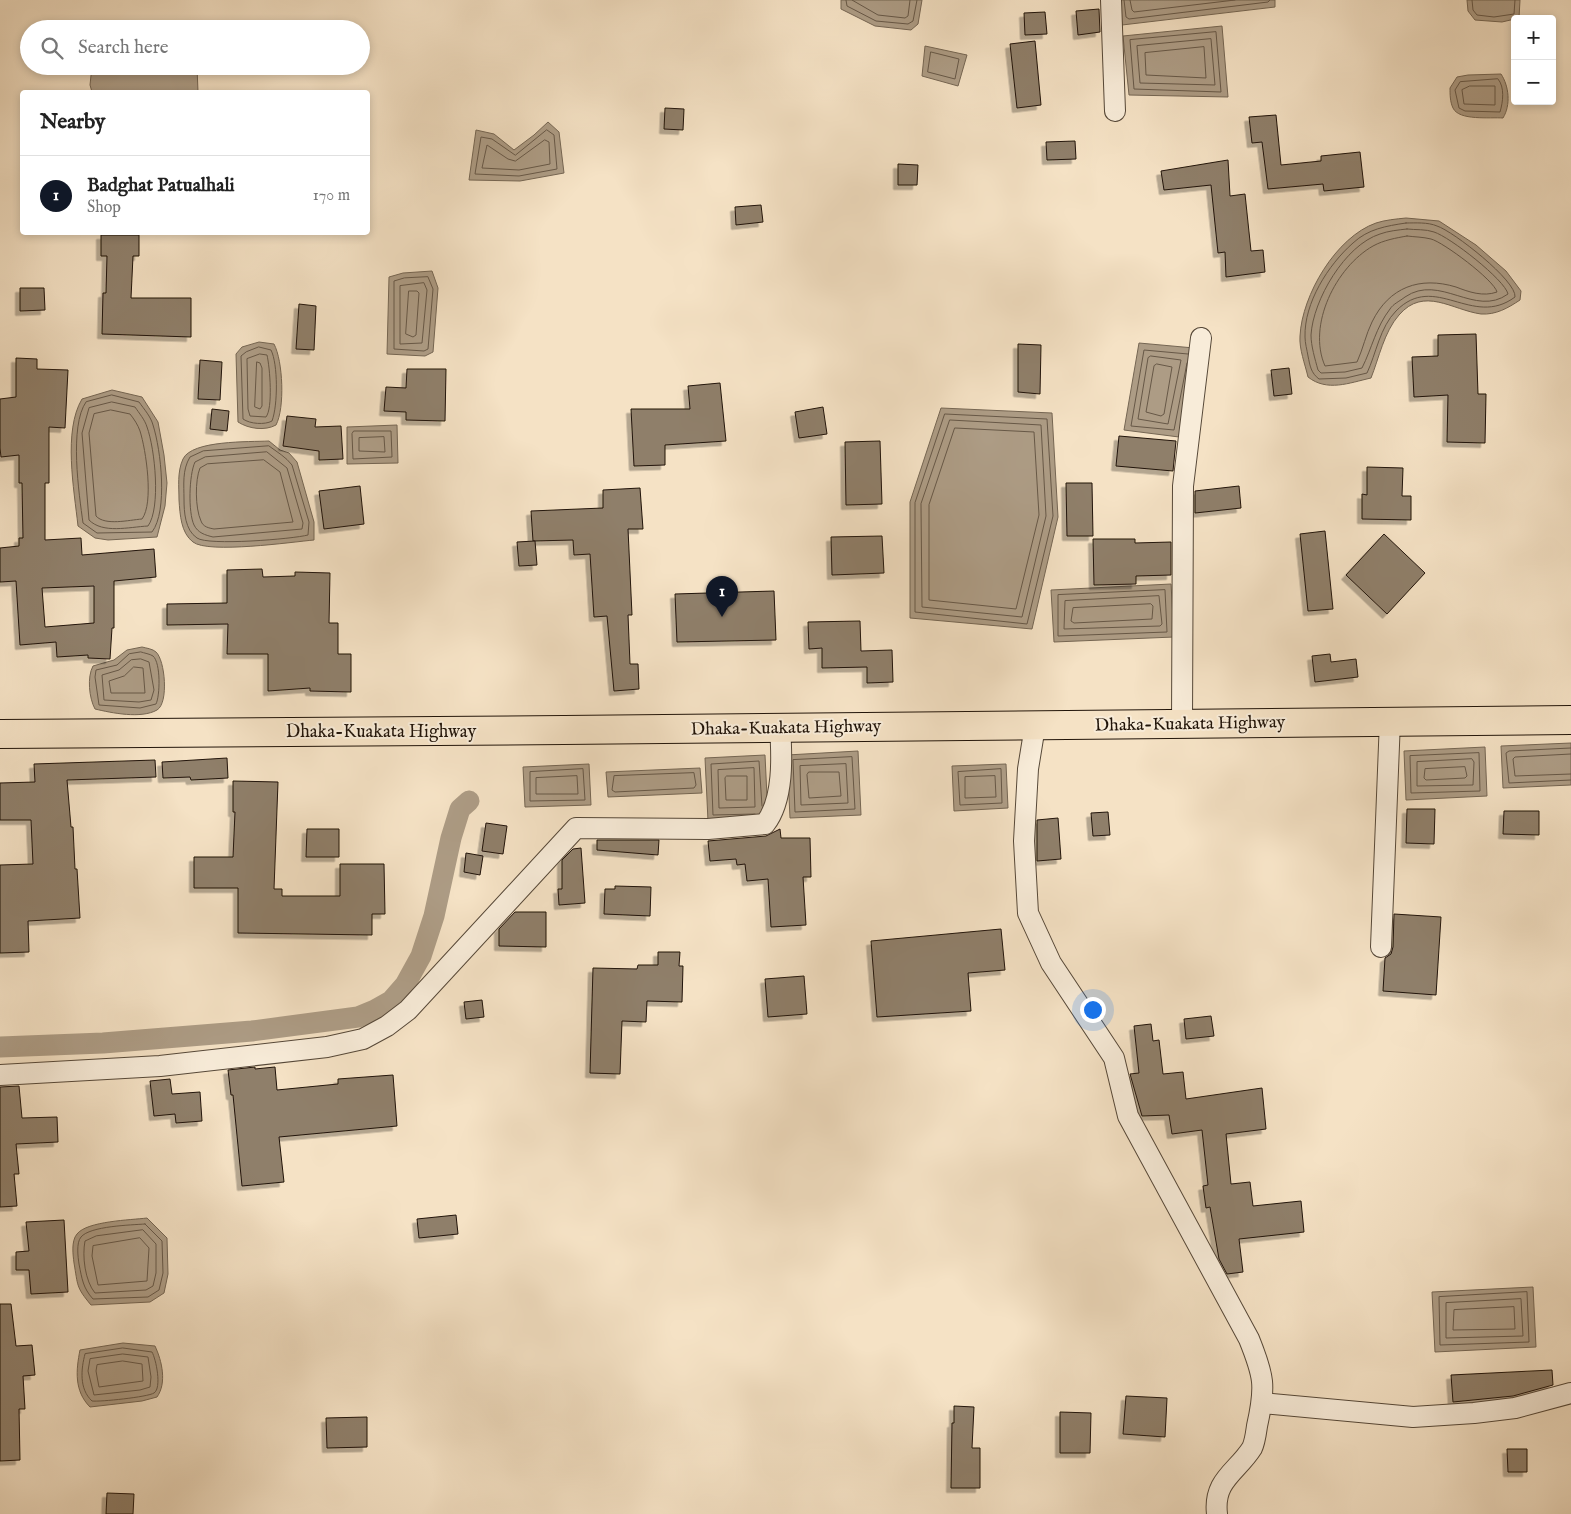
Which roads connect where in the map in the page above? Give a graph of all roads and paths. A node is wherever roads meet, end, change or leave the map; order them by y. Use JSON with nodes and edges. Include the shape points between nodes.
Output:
{"nodes":[{"id":1,"x":1111,"y":0,"type":"edge"},
{"id":2,"x":1114,"y":111,"type":"dead end"},
{"id":3,"x":1201,"y":338,"type":"dead end"},
{"id":4,"x":1390,"y":720,"type":"junction"},
{"id":5,"x":1571,"y":720,"type":"edge"},
{"id":6,"x":1182,"y":723,"type":"junction"},
{"id":7,"x":1036,"y":726,"type":"junction"},
{"id":8,"x":780,"y":727,"type":"junction"},
{"id":9,"x":0,"y":734,"type":"edge"},
{"id":10,"x":1381,"y":948,"type":"dead end"},
{"id":11,"x":0,"y":1075,"type":"edge"},
{"id":12,"x":1571,"y":1393,"type":"edge"},
{"id":13,"x":1262,"y":1403,"type":"junction"},
{"id":14,"x":1217,"y":1514,"type":"edge"}],
"edges":[{"from":1,"to":2,"type":"street"},
{"from":3,"to":6,"type":"street","via":[[1184,486]]},
{"from":4,"to":5,"type":"main road","name":"Dhaka-Kuakata Highway"},
{"from":4,"to":6,"type":"main road","name":"Dhaka-Kuakata Highway"},
{"from":4,"to":10,"type":"street"},
{"from":6,"to":7,"type":"main road","name":"Dhaka-Kuakata Highway"},
{"from":7,"to":8,"type":"main road","name":"Dhaka-Kuakata Highway"},
{"from":7,"to":13,"type":"street","via":[[1028,769],[1024,841],[1028,913],[1051,963],[1114,1058],[1128,1116],[1249,1339],[1263,1374]]},
{"from":8,"to":9,"type":"main road","name":"Dhaka-Kuakata Highway"},
{"from":8,"to":11,"type":"street","via":[[783,767],[773,810],[765,824],[708,829],[576,828],[408,1010],[363,1039],[327,1047],[160,1066]]},
{"from":12,"to":13,"type":"street","via":[[1515,1408],[1412,1417]]},
{"from":13,"to":14,"type":"street","via":[[1253,1447],[1223,1481]]}]}
